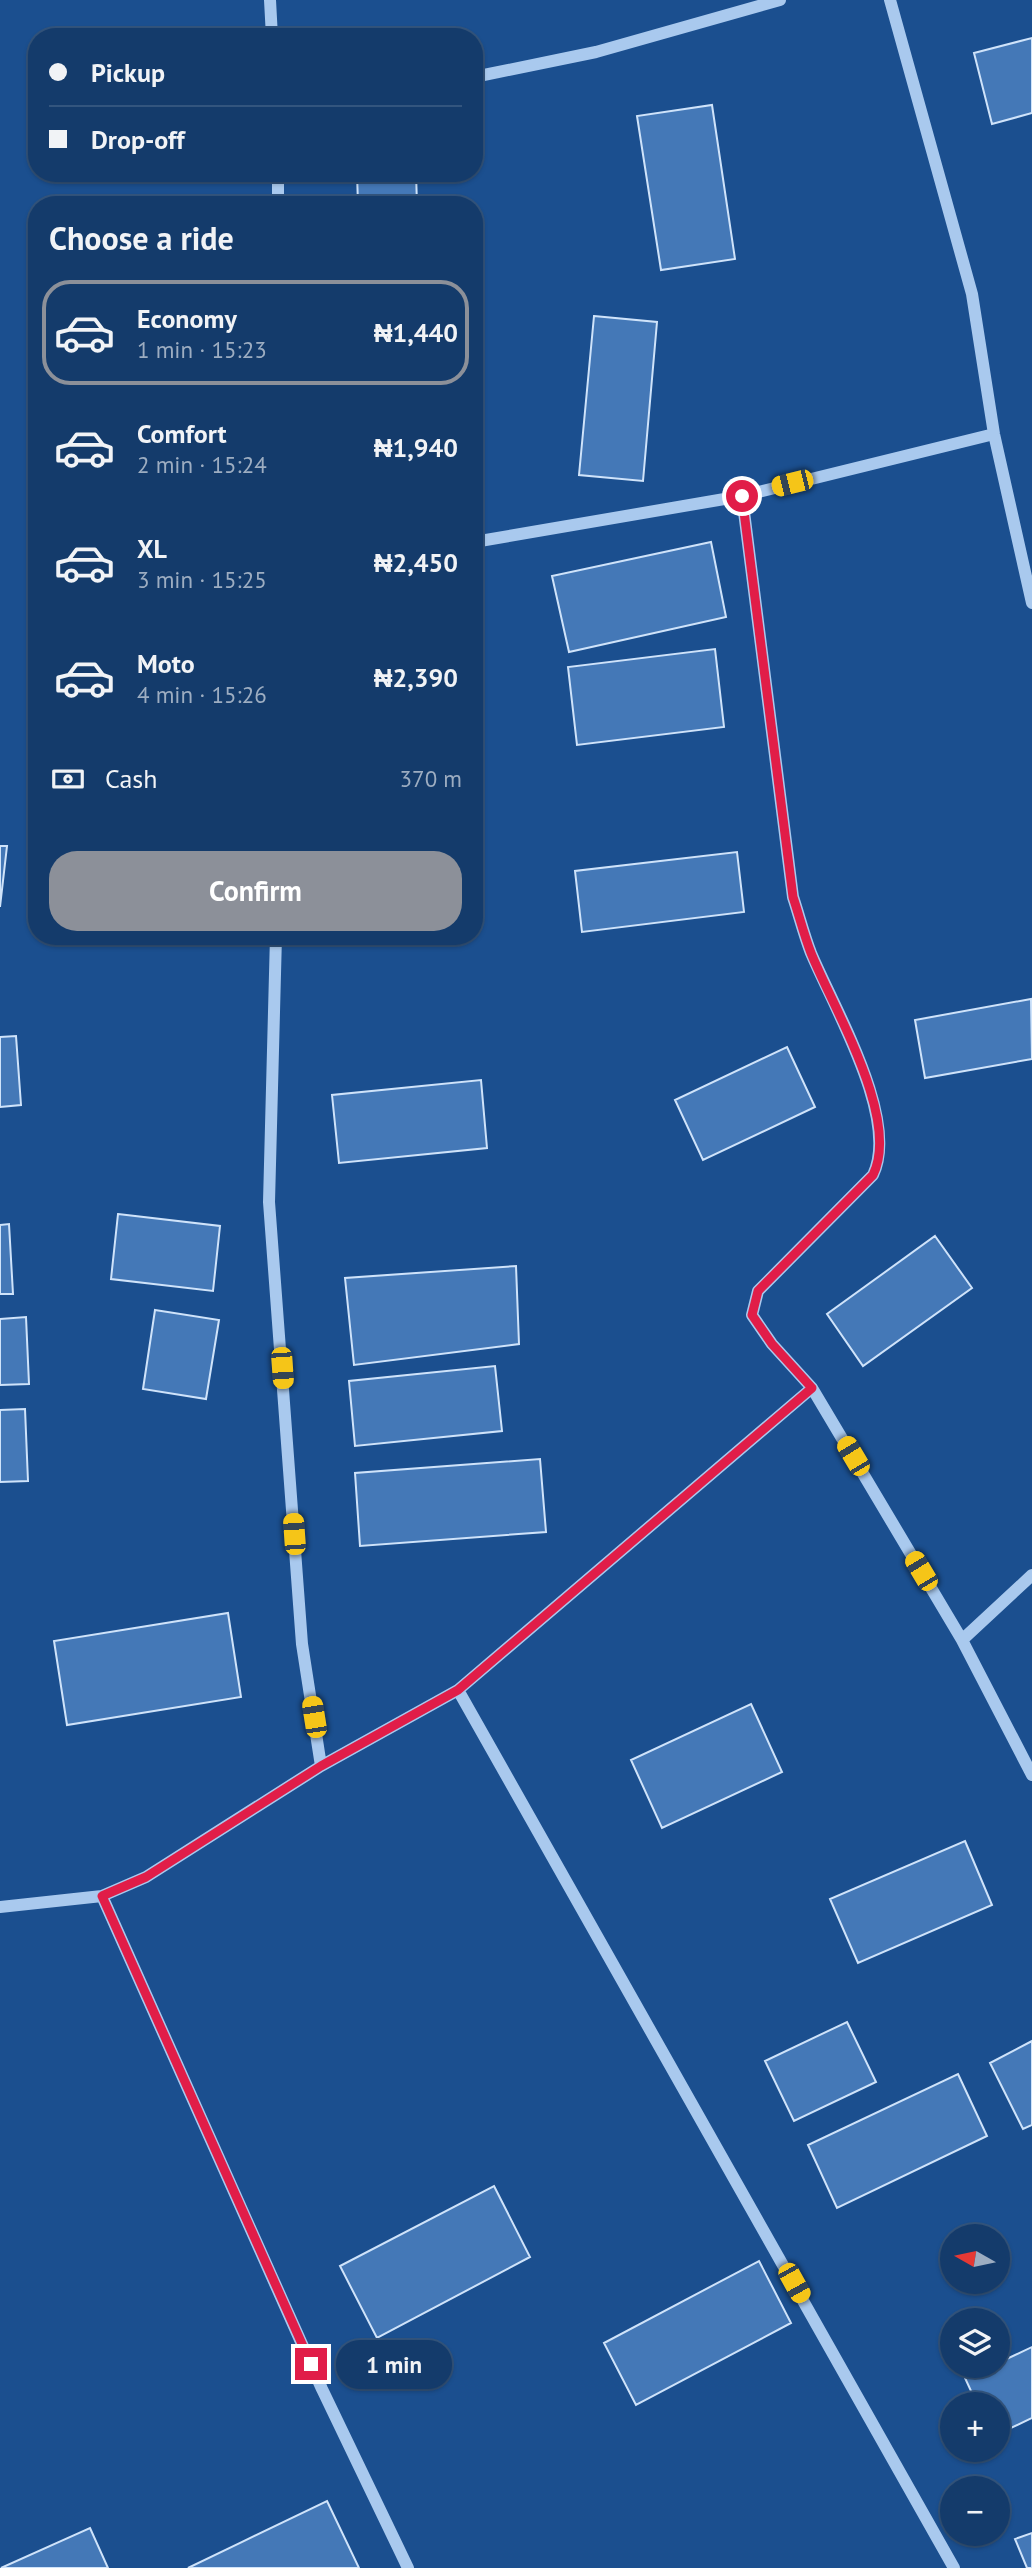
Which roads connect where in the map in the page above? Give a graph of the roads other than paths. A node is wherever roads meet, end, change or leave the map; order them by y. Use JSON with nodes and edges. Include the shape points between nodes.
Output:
{"nodes":[{"id":1,"x":270,"y":0,"type":"edge"},
{"id":2,"x":780,"y":0,"type":"edge"},
{"id":3,"x":890,"y":0,"type":"edge"},
{"id":4,"x":272,"y":28,"type":"edge"},
{"id":5,"x":483,"y":75,"type":"edge"},
{"id":6,"x":994,"y":434,"type":"junction"},
{"id":7,"x":742,"y":496,"type":"junction"},
{"id":8,"x":483,"y":540,"type":"edge"},
{"id":9,"x":1032,"y":604,"type":"edge"},
{"id":10,"x":276,"y":945,"type":"edge"},
{"id":11,"x":812,"y":1388,"type":"junction"},
{"id":12,"x":1032,"y":1575,"type":"edge"},
{"id":13,"x":962,"y":1640,"type":"junction"},
{"id":14,"x":458,"y":1690,"type":"junction"},
{"id":15,"x":321,"y":1766,"type":"junction"},
{"id":16,"x":1032,"y":1774,"type":"edge"},
{"id":17,"x":102,"y":1896,"type":"junction"},
{"id":18,"x":0,"y":1908,"type":"edge"},
{"id":19,"x":408,"y":2568,"type":"edge"},
{"id":20,"x":954,"y":2568,"type":"edge"}],
"edges":[{"from":1,"to":4,"type":"street"},
{"from":2,"to":5,"type":"street","via":[[596,52]]},
{"from":3,"to":6,"type":"street","via":[[972,294]]},
{"from":6,"to":7,"type":"street"},
{"from":6,"to":9,"type":"street"},
{"from":7,"to":8,"type":"street"},
{"from":7,"to":11,"type":"street","via":[[793,897],[876,1108],[881,1135],[880,1162],[873,1175],[758,1291],[752,1315]]},
{"from":10,"to":15,"type":"street","via":[[269,1202],[302,1644]]},
{"from":11,"to":13,"type":"street"},
{"from":11,"to":14,"type":"street"},
{"from":12,"to":13,"type":"street"},
{"from":13,"to":16,"type":"street"},
{"from":14,"to":15,"type":"street"},
{"from":14,"to":20,"type":"street"},
{"from":15,"to":17,"type":"street","via":[[146,1877]]},
{"from":17,"to":18,"type":"street"},
{"from":17,"to":19,"type":"street","via":[[322,2389]]}]}
